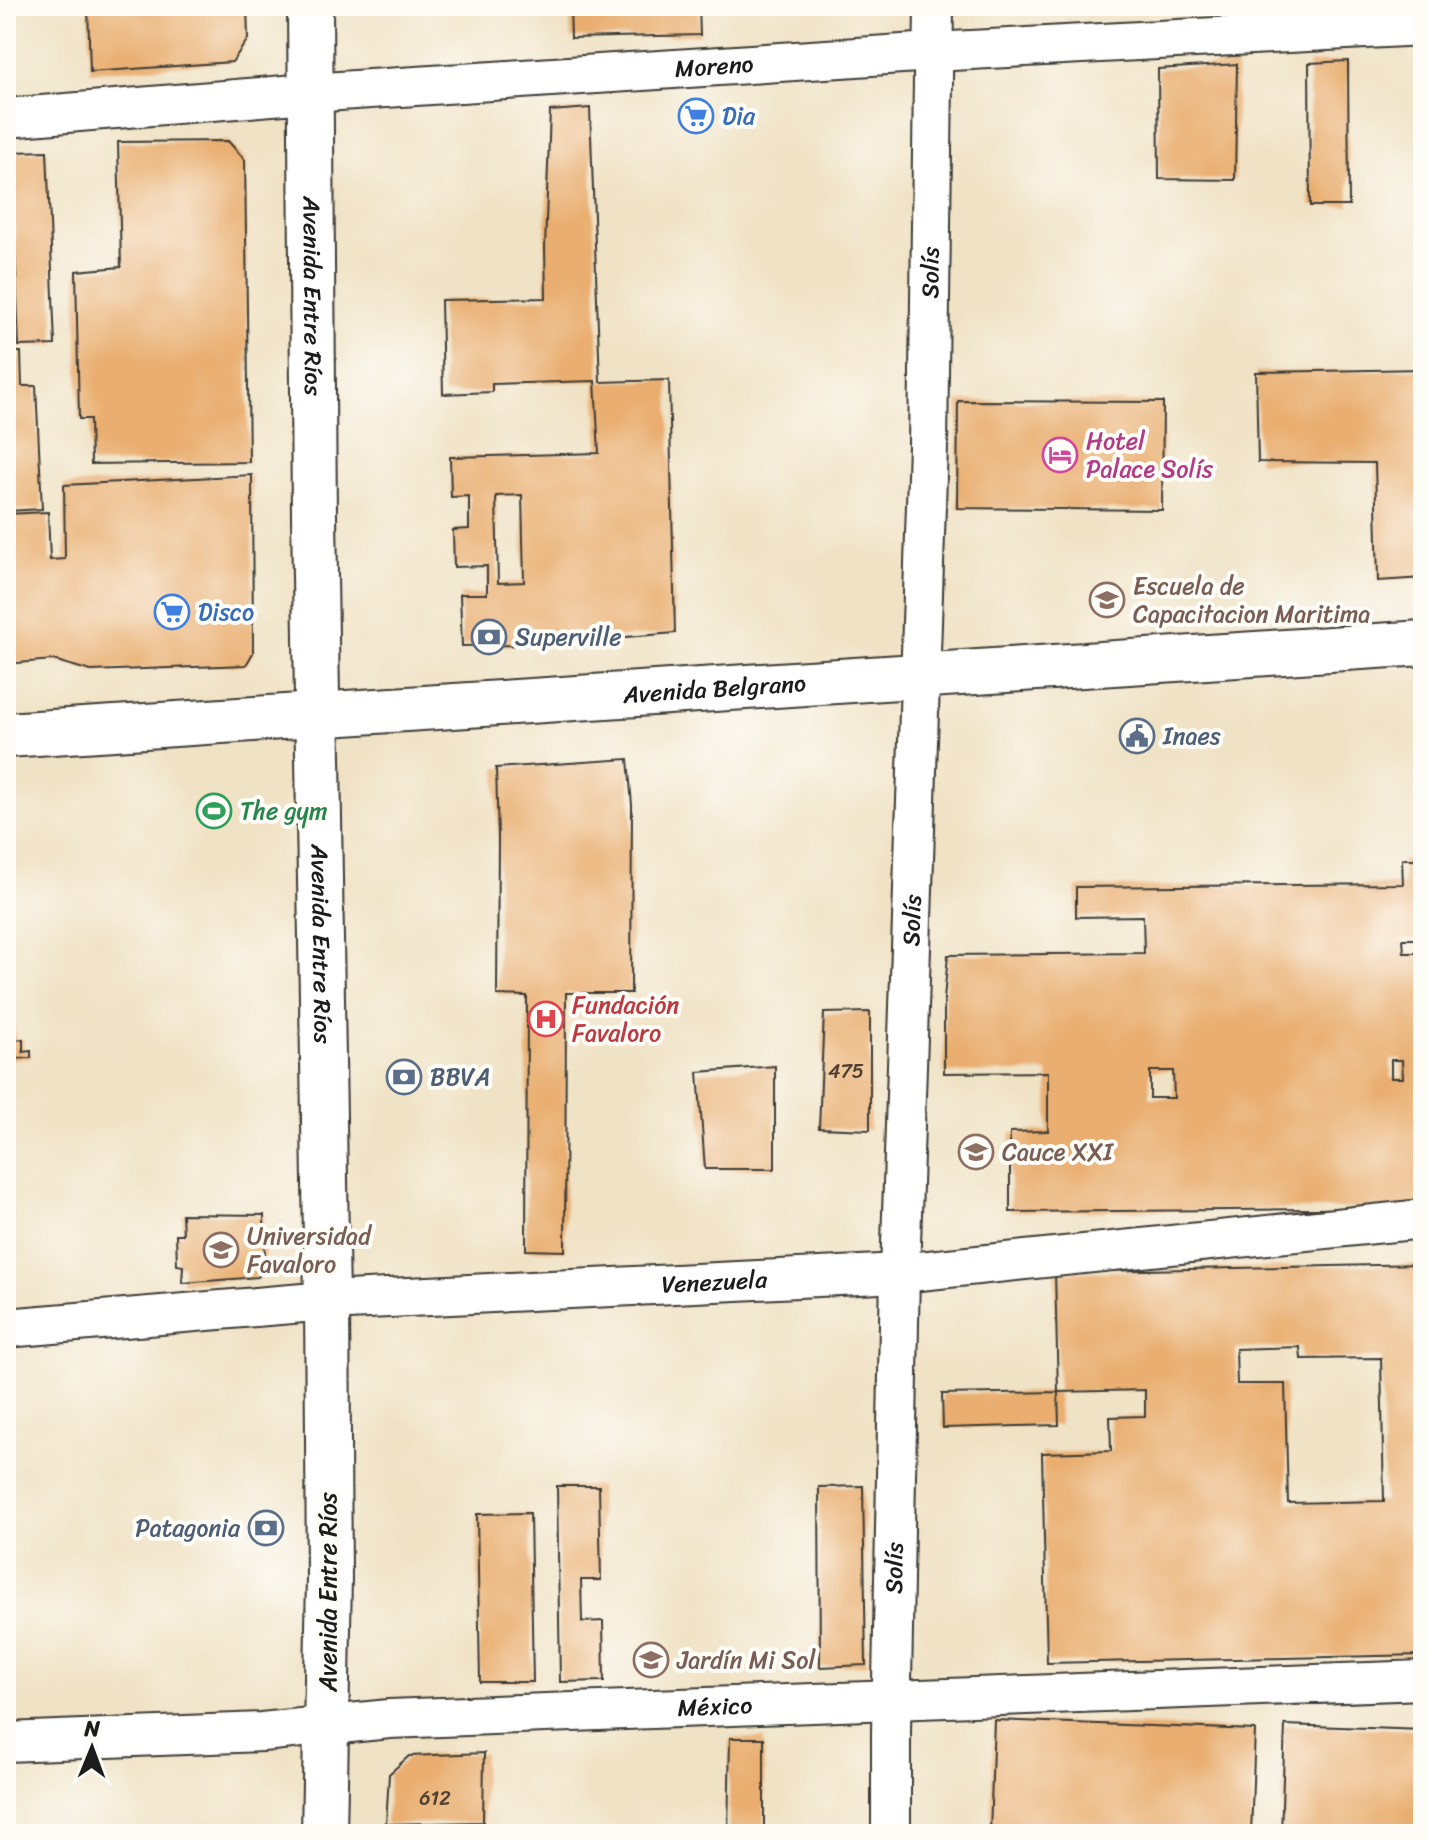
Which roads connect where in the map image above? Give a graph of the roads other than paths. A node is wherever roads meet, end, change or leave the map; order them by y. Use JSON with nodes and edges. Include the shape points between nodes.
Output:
{"nodes":[{"id":1,"x":310,"y":6,"type":"edge"},
{"id":2,"x":934,"y":6,"type":"edge"},
{"id":3,"x":1423,"y":26,"type":"edge"},
{"id":4,"x":933,"y":52,"type":"junction"},
{"id":5,"x":309,"y":93,"type":"junction"},
{"id":6,"x":6,"y":118,"type":"edge"},
{"id":7,"x":1423,"y":643,"type":"edge"},
{"id":8,"x":921,"y":676,"type":"junction"},
{"id":9,"x":317,"y":715,"type":"junction"},
{"id":10,"x":6,"y":735,"type":"edge"},
{"id":11,"x":1423,"y":1219,"type":"edge"},
{"id":12,"x":900,"y":1273,"type":"junction"},
{"id":13,"x":327,"y":1301,"type":"junction"},
{"id":14,"x":6,"y":1328,"type":"edge"},
{"id":15,"x":1423,"y":1680,"type":"edge"},
{"id":16,"x":892,"y":1699,"type":"junction"},
{"id":17,"x":327,"y":1726,"type":"junction"},
{"id":18,"x":6,"y":1742,"type":"edge"},
{"id":19,"x":324,"y":1834,"type":"edge"},
{"id":20,"x":891,"y":1834,"type":"edge"}],
"edges":[{"from":1,"to":5,"type":"main road","name":"Avenida Entre Ríos"},
{"from":2,"to":4,"type":"street","name":"Solís"},
{"from":3,"to":4,"type":"street","name":"Moreno"},
{"from":4,"to":5,"type":"street","name":"Moreno"},
{"from":4,"to":8,"type":"street","name":"Solís"},
{"from":5,"to":6,"type":"street","name":"Moreno"},
{"from":5,"to":9,"type":"main road","name":"Avenida Entre Ríos"},
{"from":7,"to":8,"type":"main road","name":"Avenida Belgrano"},
{"from":8,"to":9,"type":"main road","name":"Avenida Belgrano"},
{"from":8,"to":12,"type":"street","name":"Solís"},
{"from":9,"to":10,"type":"main road","name":"Avenida Belgrano"},
{"from":9,"to":13,"type":"main road","name":"Avenida Entre Ríos"},
{"from":11,"to":12,"type":"street","name":"Venezuela"},
{"from":12,"to":13,"type":"street","name":"Venezuela"},
{"from":12,"to":16,"type":"street","name":"Solís"},
{"from":13,"to":14,"type":"street","name":"Venezuela"},
{"from":13,"to":17,"type":"main road","name":"Avenida Entre Ríos"},
{"from":15,"to":16,"type":"street","name":"México"},
{"from":16,"to":17,"type":"street","name":"México","via":[[389,1719]]},
{"from":16,"to":20,"type":"street","name":"Solís"},
{"from":17,"to":18,"type":"street","name":"México"},
{"from":17,"to":19,"type":"main road","name":"Avenida Entre Ríos"}]}
